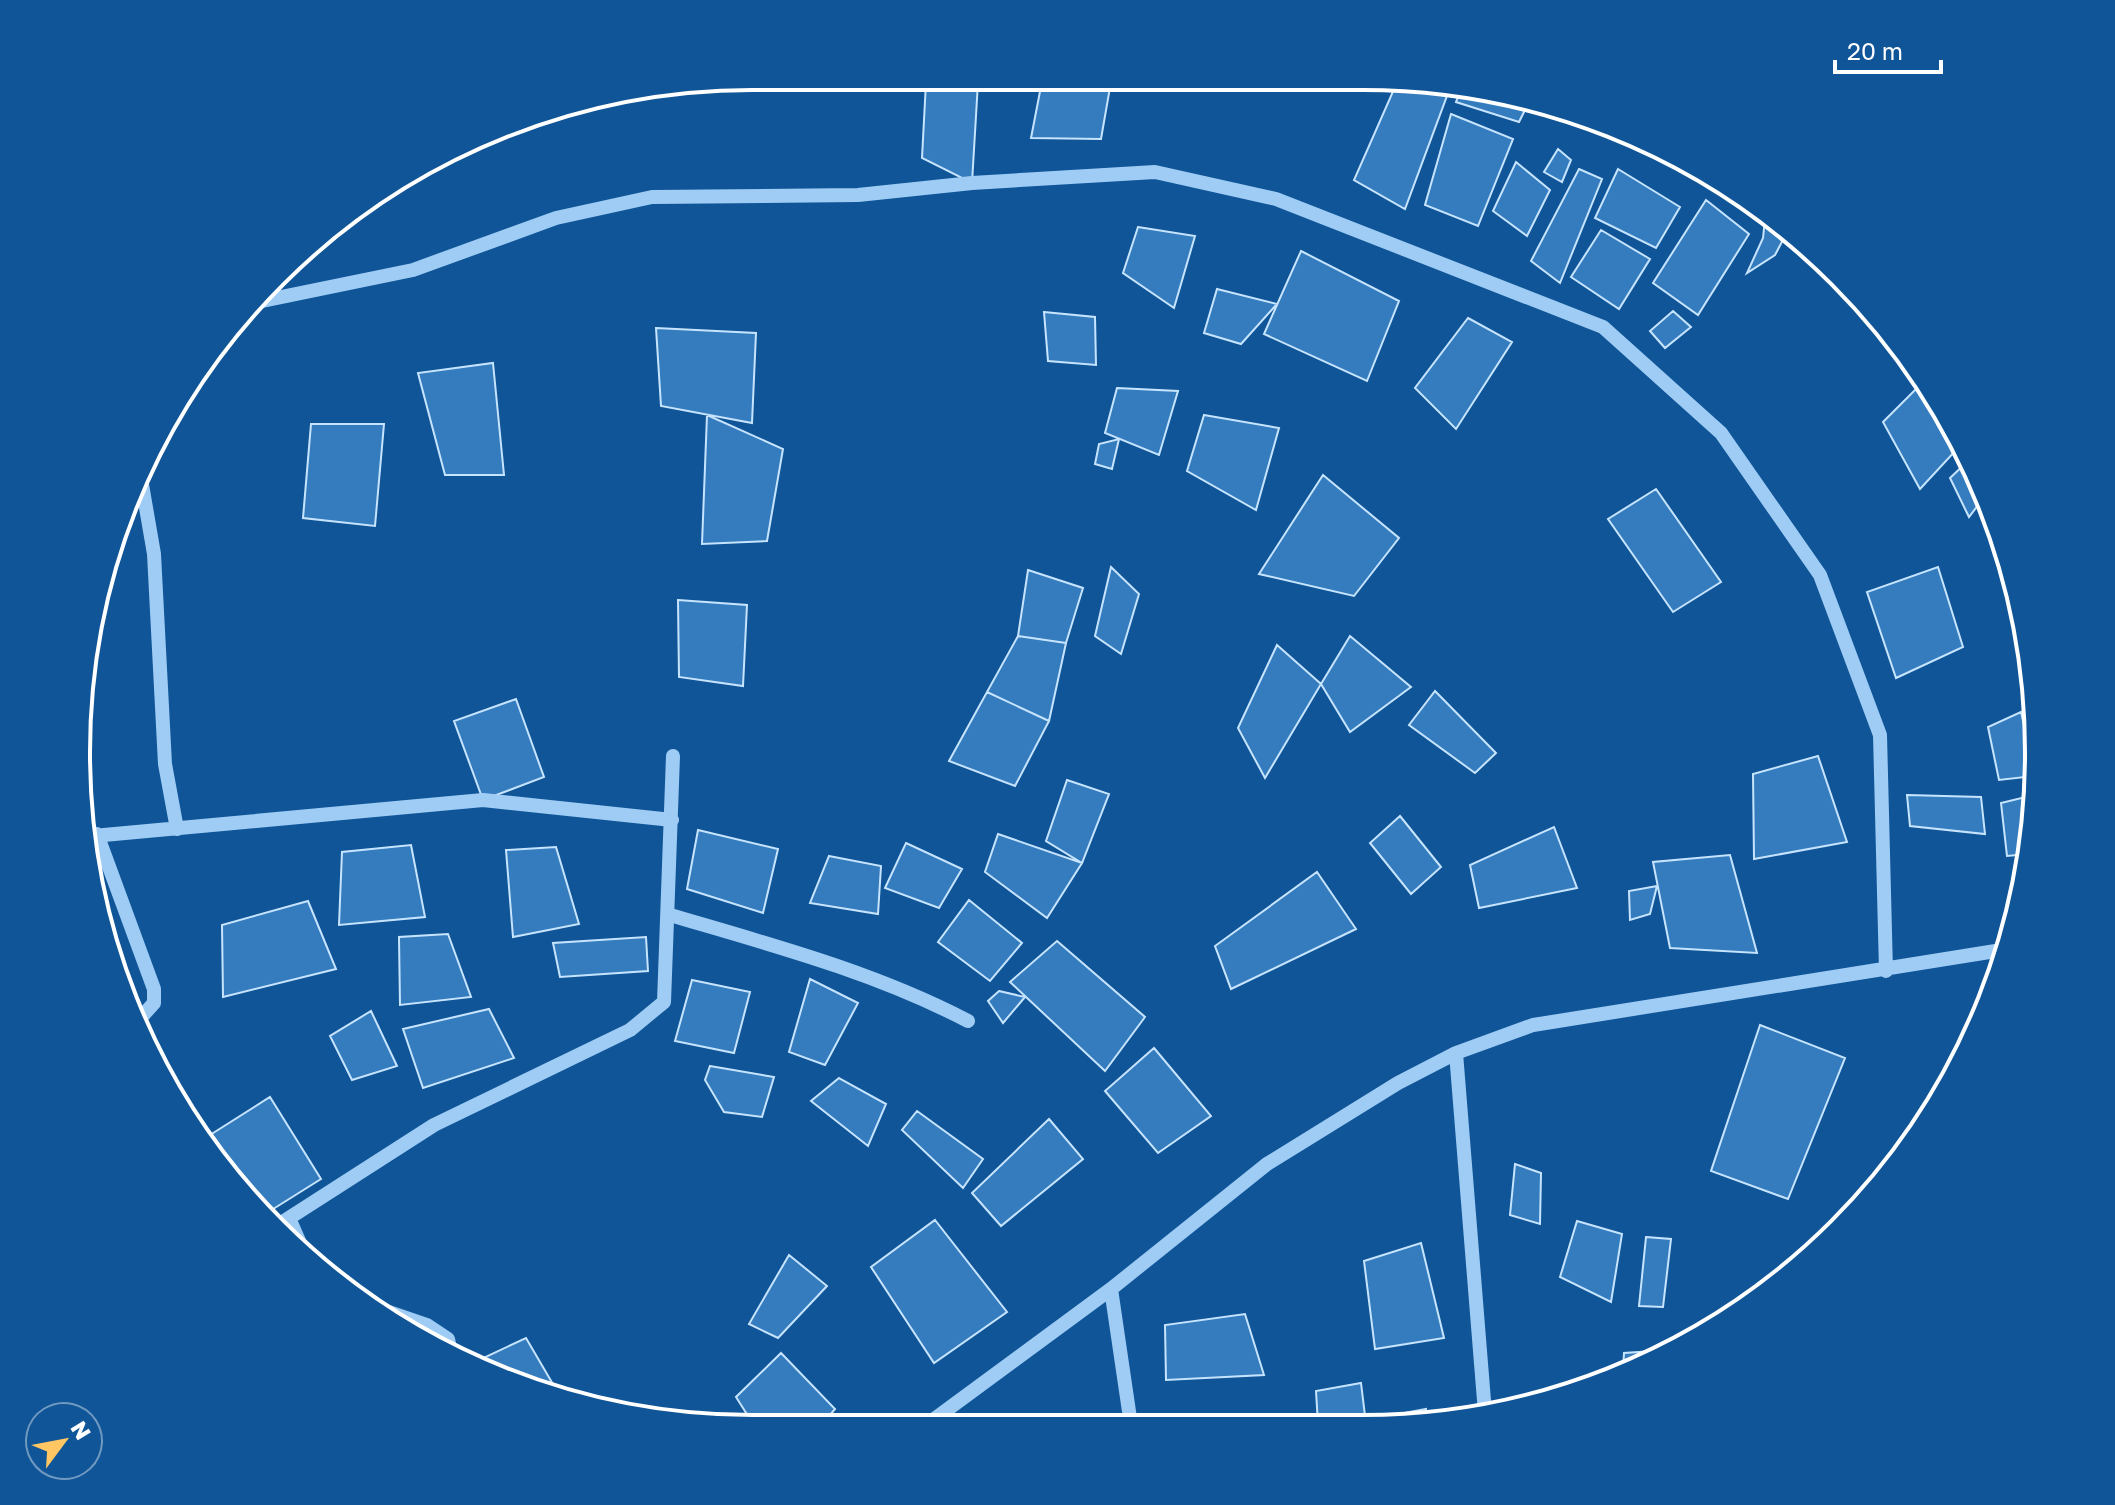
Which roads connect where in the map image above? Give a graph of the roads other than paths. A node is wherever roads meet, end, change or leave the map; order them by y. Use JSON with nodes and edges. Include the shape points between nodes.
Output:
{"nodes":[{"id":1,"x":270,"y":299,"type":"edge"},
{"id":2,"x":143,"y":492,"type":"edge"},
{"id":3,"x":673,"y":756,"type":"dead end"},
{"id":4,"x":672,"y":820,"type":"junction"},
{"id":5,"x":177,"y":829,"type":"junction"},
{"id":6,"x":96,"y":836,"type":"edge"},
{"id":7,"x":99,"y":858,"type":"edge"},
{"id":8,"x":670,"y":915,"type":"junction"},
{"id":9,"x":1994,"y":952,"type":"edge"},
{"id":10,"x":1886,"y":971,"type":"junction"},
{"id":11,"x":144,"y":1014,"type":"edge"},
{"id":12,"x":968,"y":1021,"type":"dead end"},
{"id":13,"x":1456,"y":1053,"type":"junction"},
{"id":14,"x":289,"y":1218,"type":"junction"},
{"id":15,"x":284,"y":1221,"type":"edge"},
{"id":16,"x":295,"y":1231,"type":"edge"},
{"id":17,"x":1111,"y":1289,"type":"junction"},
{"id":18,"x":410,"y":1319,"type":"edge"},
{"id":19,"x":448,"y":1341,"type":"edge"},
{"id":20,"x":1484,"y":1403,"type":"edge"},
{"id":21,"x":940,"y":1415,"type":"edge"},
{"id":22,"x":1130,"y":1415,"type":"edge"}],
"edges":[{"from":1,"to":10,"type":"street","via":[[413,270],[556,218],[652,197],[858,195],[1155,172],[1276,199],[1603,327],[1721,433],[1820,575],[1880,735]]},
{"from":2,"to":5,"type":"street","via":[[154,554],[165,764]]},
{"from":3,"to":4,"type":"street"},
{"from":4,"to":5,"type":"street","via":[[483,800]]},
{"from":4,"to":8,"type":"street"},
{"from":5,"to":6,"type":"street"},
{"from":7,"to":11,"type":"street","via":[[154,989],[154,1003]]},
{"from":8,"to":12,"type":"street","via":[[819,959],[913,993]]},
{"from":8,"to":14,"type":"street","via":[[664,1002],[647,1018],[434,1125]]},
{"from":9,"to":10,"type":"street"},
{"from":10,"to":13,"type":"street","via":[[1533,1025]]},
{"from":13,"to":17,"type":"street","via":[[1267,1164]]},
{"from":13,"to":20,"type":"street"},
{"from":14,"to":15,"type":"street"},
{"from":14,"to":16,"type":"street"},
{"from":17,"to":21,"type":"street"},
{"from":17,"to":22,"type":"street"},
{"from":18,"to":19,"type":"street"}]}
